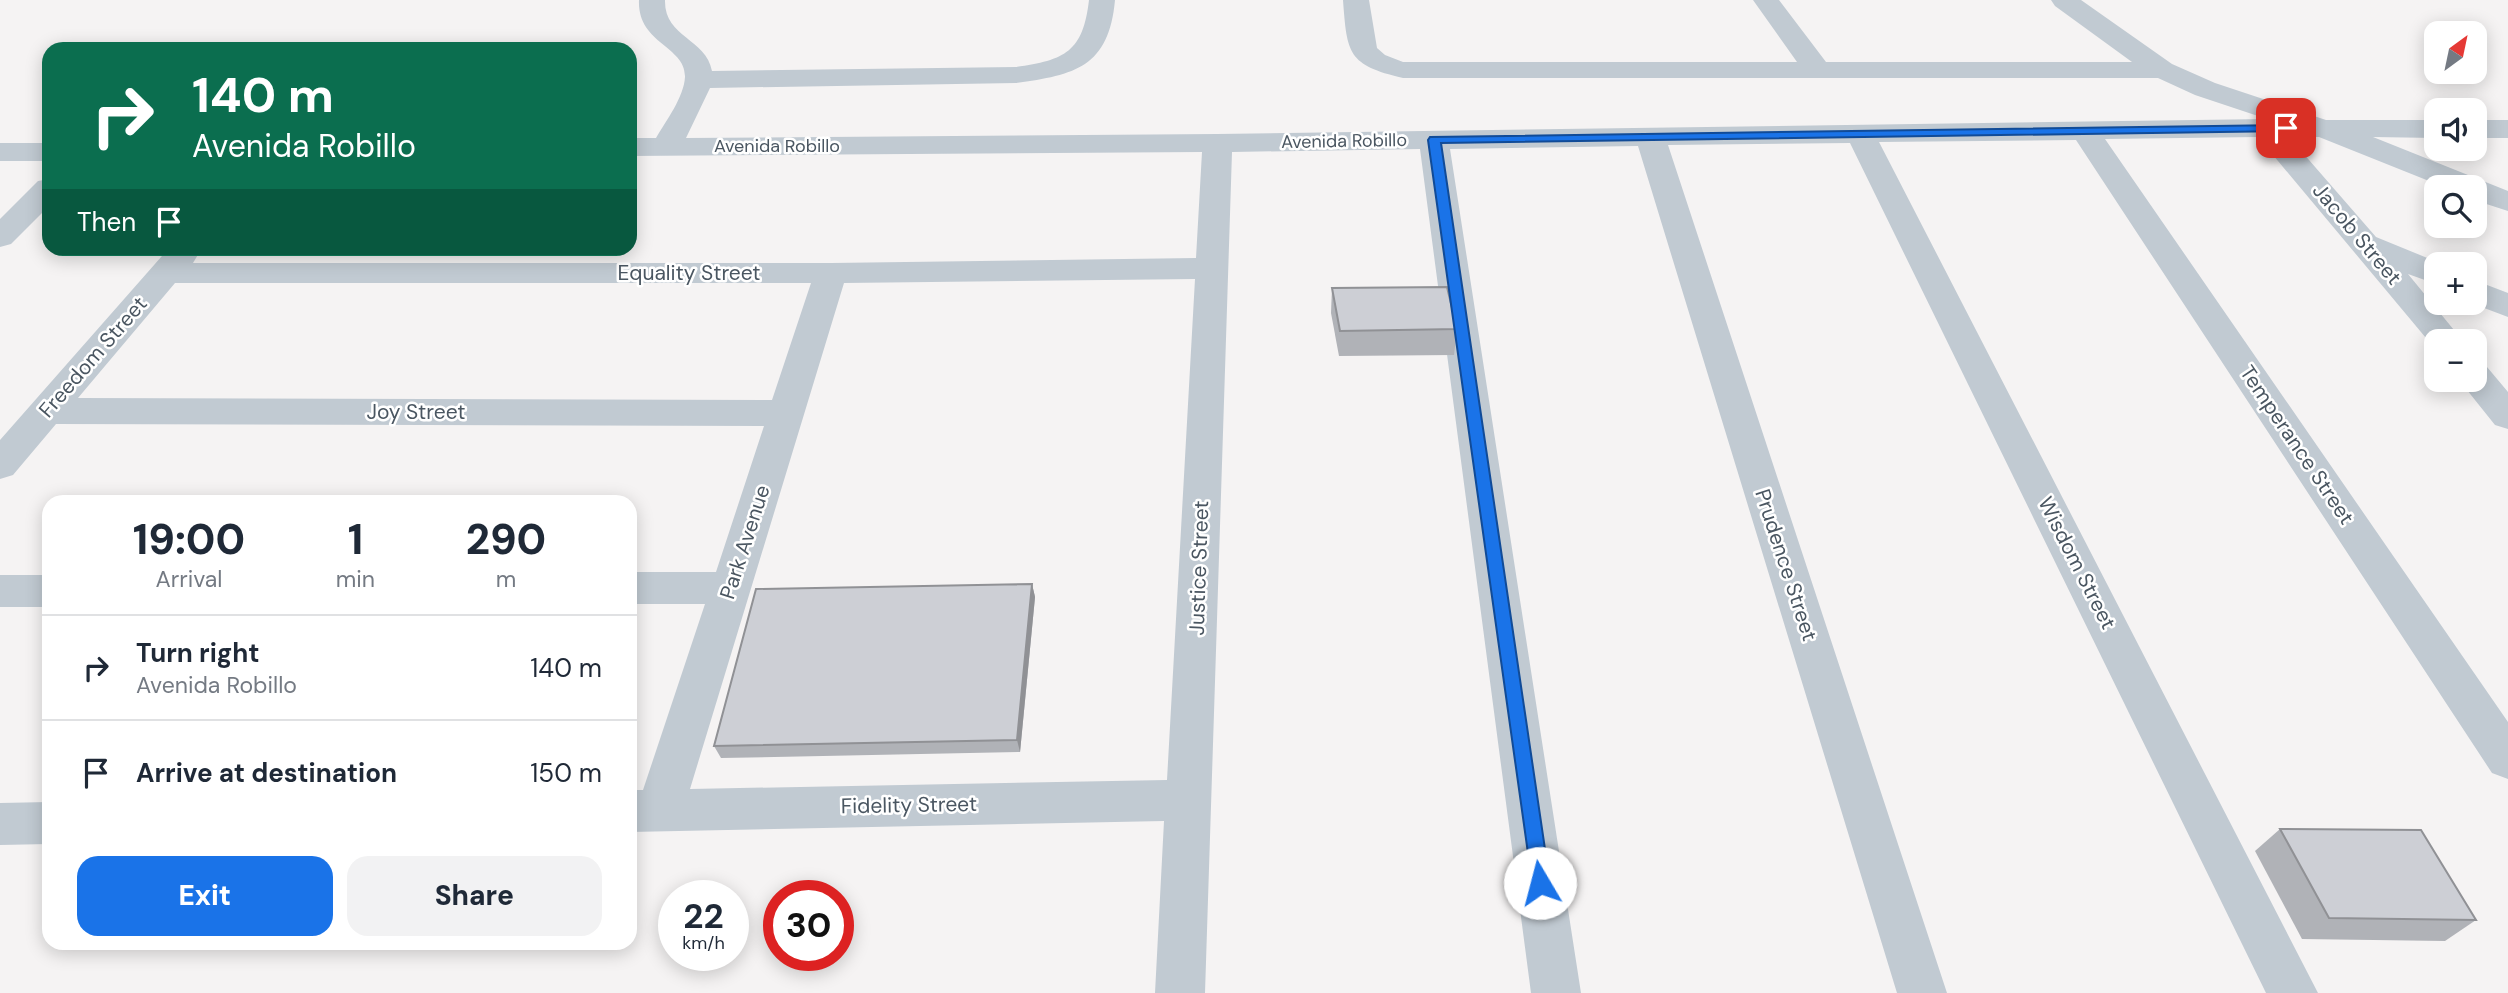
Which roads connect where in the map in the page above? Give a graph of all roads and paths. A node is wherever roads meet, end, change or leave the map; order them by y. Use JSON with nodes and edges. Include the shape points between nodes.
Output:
{"nodes":[{"id":1,"x":652,"y":0,"type":"edge"},
{"id":2,"x":1102,"y":0,"type":"edge"},
{"id":3,"x":1356,"y":0,"type":"edge"},
{"id":4,"x":1766,"y":0,"type":"edge"},
{"id":5,"x":2064,"y":0,"type":"edge"},
{"id":6,"x":1817,"y":69,"type":"junction"},
{"id":7,"x":2162,"y":69,"type":"junction"},
{"id":8,"x":699,"y":80,"type":"junction"},
{"id":9,"x":2266,"y":128,"type":"junction"},
{"id":10,"x":2325,"y":129,"type":"junction"},
{"id":11,"x":2424,"y":129,"type":"edge"},
{"id":12,"x":2487,"y":129,"type":"edge"},
{"id":13,"x":2508,"y":129,"type":"edge"},
{"id":14,"x":2085,"y":131,"type":"junction"},
{"id":15,"x":1860,"y":134,"type":"junction"},
{"id":16,"x":1650,"y":137,"type":"junction"},
{"id":17,"x":1434,"y":140,"type":"junction"},
{"id":18,"x":1217,"y":143,"type":"junction"},
{"id":19,"x":637,"y":147,"type":"edge"},
{"id":20,"x":666,"y":147,"type":"junction"},
{"id":21,"x":0,"y":152,"type":"edge"},
{"id":22,"x":42,"y":152,"type":"edge"},
{"id":23,"x":2440,"y":175,"type":"edge"},
{"id":24,"x":2487,"y":194,"type":"edge"},
{"id":25,"x":42,"y":195,"type":"edge"},
{"id":26,"x":2508,"y":202,"type":"edge"},
{"id":27,"x":0,"y":237,"type":"edge"},
{"id":28,"x":2365,"y":243,"type":"junction"},
{"id":29,"x":176,"y":261,"type":"edge"},
{"id":30,"x":1212,"y":268,"type":"junction"},
{"id":31,"x":2424,"y":269,"type":"edge"},
{"id":32,"x":831,"y":273,"type":"junction"},
{"id":33,"x":2487,"y":297,"type":"edge"},
{"id":34,"x":2508,"y":306,"type":"edge"},
{"id":35,"x":2436,"y":329,"type":"edge"},
{"id":36,"x":2487,"y":391,"type":"edge"},
{"id":37,"x":46,"y":411,"type":"junction"},
{"id":38,"x":786,"y":413,"type":"junction"},
{"id":39,"x":2508,"y":416,"type":"edge"},
{"id":40,"x":0,"y":465,"type":"edge"},
{"id":41,"x":637,"y":588,"type":"edge"},
{"id":42,"x":731,"y":588,"type":"junction"},
{"id":43,"x":0,"y":591,"type":"edge"},
{"id":44,"x":42,"y":591,"type":"edge"},
{"id":45,"x":2508,"y":759,"type":"edge"},
{"id":46,"x":1189,"y":800,"type":"junction"},
{"id":47,"x":645,"y":811,"type":"edge"},
{"id":48,"x":42,"y":823,"type":"edge"},
{"id":49,"x":0,"y":824,"type":"edge"},
{"id":50,"x":1180,"y":993,"type":"edge"},
{"id":51,"x":1556,"y":993,"type":"edge"},
{"id":52,"x":1922,"y":993,"type":"edge"},
{"id":53,"x":2293,"y":993,"type":"edge"}],
"edges":[{"from":1,"to":8,"type":"street","via":[[655,23],[698,66]]},
{"from":2,"to":8,"type":"street","via":[[1098,36],[1087,50],[1046,71]]},
{"from":3,"to":6,"type":"street","via":[[1366,57],[1403,70]]},
{"from":4,"to":6,"type":"street"},
{"from":5,"to":7,"type":"street"},
{"from":6,"to":7,"type":"street"},
{"from":7,"to":10,"type":"street"},
{"from":8,"to":20,"type":"street"},
{"from":9,"to":10,"type":"street","name":"Avenida Robillo"},
{"from":9,"to":14,"type":"street","name":"Avenida Robillo"},
{"from":9,"to":28,"type":"street","name":"Jacob Street"},
{"from":10,"to":11,"type":"street","name":"Avenida Robillo"},
{"from":10,"to":23,"type":"street"},
{"from":12,"to":13,"type":"street"},
{"from":14,"to":15,"type":"street","name":"Avenida Robillo"},
{"from":14,"to":45,"type":"street","name":"Temperance Street"},
{"from":15,"to":16,"type":"street","name":"Avenida Robillo"},
{"from":15,"to":53,"type":"street","name":"Wisdom Street"},
{"from":16,"to":17,"type":"street","name":"Avenida Robillo"},
{"from":16,"to":52,"type":"street","name":"Prudence Street"},
{"from":17,"to":18,"type":"street","name":"Avenida Robillo"},
{"from":17,"to":51,"type":"street"},
{"from":18,"to":20,"type":"street","name":"Avenida Robillo"},
{"from":18,"to":30,"type":"street","name":"Justice Street"},
{"from":19,"to":20,"type":"street","name":"Avenida Robillo"},
{"from":21,"to":22,"type":"street"},
{"from":24,"to":26,"type":"street"},
{"from":25,"to":27,"type":"street"},
{"from":28,"to":31,"type":"street"},
{"from":28,"to":35,"type":"street","name":"Jacob Street"},
{"from":29,"to":32,"type":"street","name":"Equality Street"},
{"from":29,"to":37,"type":"street","name":"Freedom Street"},
{"from":30,"to":32,"type":"street","name":"Equality Street"},
{"from":30,"to":46,"type":"street","name":"Justice Street"},
{"from":32,"to":38,"type":"street","name":"Park Avenue"},
{"from":33,"to":34,"type":"street"},
{"from":36,"to":39,"type":"street"},
{"from":37,"to":38,"type":"street","name":"Joy Street"},
{"from":37,"to":40,"type":"street","name":"Freedom Street"},
{"from":38,"to":42,"type":"street","name":"Park Avenue"},
{"from":41,"to":42,"type":"street"},
{"from":42,"to":47,"type":"street","name":"Park Avenue"},
{"from":43,"to":44,"type":"street"},
{"from":46,"to":47,"type":"street","name":"Fidelity Street"},
{"from":46,"to":50,"type":"street","name":"Justice Street"},
{"from":48,"to":49,"type":"street"}]}
